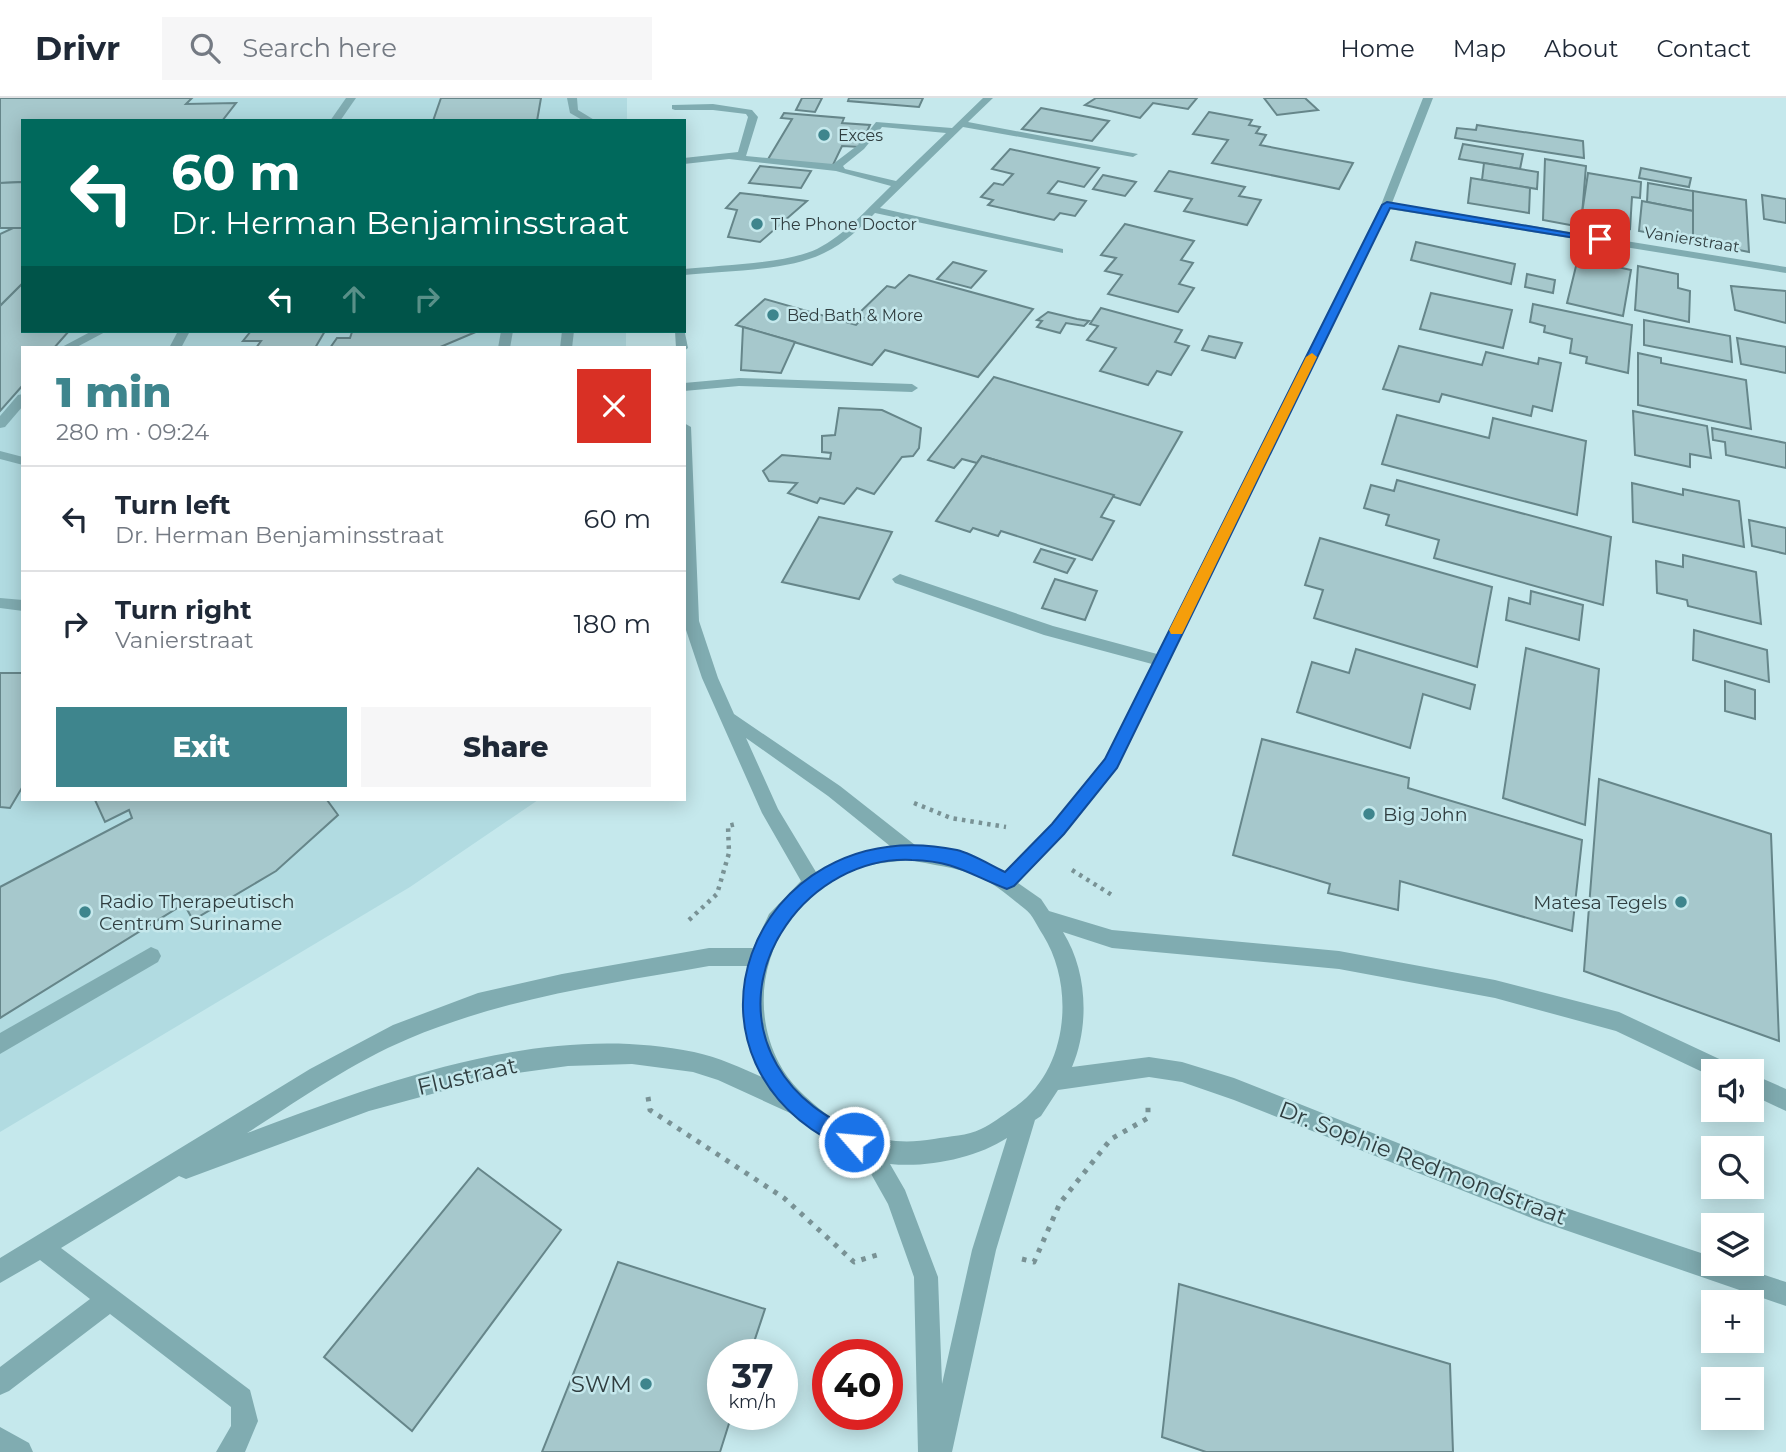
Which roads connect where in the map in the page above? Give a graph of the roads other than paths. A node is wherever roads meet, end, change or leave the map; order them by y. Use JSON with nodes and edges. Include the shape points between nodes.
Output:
{"nodes":[{"id":1,"x":351,"y":98,"type":"edge"},
{"id":2,"x":572,"y":98,"type":"edge"},
{"id":3,"x":988,"y":98,"type":"edge"},
{"id":4,"x":1427,"y":98,"type":"edge"},
{"id":5,"x":675,"y":103,"type":"edge"},
{"id":6,"x":336,"y":119,"type":"edge"},
{"id":7,"x":587,"y":119,"type":"edge"},
{"id":8,"x":958,"y":127,"type":"junction"},
{"id":9,"x":1133,"y":154,"type":"dead end"},
{"id":10,"x":733,"y":159,"type":"junction"},
{"id":11,"x":686,"y":161,"type":"edge"},
{"id":12,"x":839,"y":169,"type":"junction"},
{"id":13,"x":898,"y":184,"type":"junction"},
{"id":14,"x":1387,"y":205,"type":"junction"},
{"id":15,"x":873,"y":209,"type":"junction"},
{"id":16,"x":1059,"y":251,"type":"dead end"},
{"id":17,"x":1786,"y":270,"type":"edge"},
{"id":18,"x":686,"y":272,"type":"edge"},
{"id":19,"x":96,"y":333,"type":"edge"},
{"id":20,"x":70,"y":346,"type":"edge"},
{"id":21,"x":686,"y":387,"type":"edge"},
{"id":22,"x":912,"y":388,"type":"dead end"},
{"id":23,"x":21,"y":400,"type":"edge"},
{"id":24,"x":0,"y":424,"type":"edge"},
{"id":25,"x":0,"y":455,"type":"edge"},
{"id":26,"x":21,"y":460,"type":"edge"},
{"id":27,"x":686,"y":545,"type":"edge"},
{"id":28,"x":900,"y":579,"type":"dead end"},
{"id":29,"x":0,"y":603,"type":"edge"},
{"id":30,"x":21,"y":606,"type":"edge"},
{"id":31,"x":1161,"y":661,"type":"junction"},
{"id":32,"x":731,"y":719,"type":"junction"},
{"id":33,"x":911,"y":852,"type":"junction"},
{"id":34,"x":1007,"y":881,"type":"junction"},
{"id":35,"x":813,"y":884,"type":"junction"},
{"id":36,"x":1048,"y":919,"type":"junction"},
{"id":37,"x":151,"y":956,"type":"dead end"},
{"id":38,"x":759,"y":957,"type":"junction"},
{"id":39,"x":0,"y":1044,"type":"edge"},
{"id":40,"x":1701,"y":1061,"type":"edge"},
{"id":41,"x":1055,"y":1080,"type":"junction"},
{"id":42,"x":1764,"y":1090,"type":"edge"},
{"id":43,"x":1786,"y":1100,"type":"edge"},
{"id":44,"x":793,"y":1103,"type":"junction"},
{"id":45,"x":1026,"y":1116,"type":"junction"},
{"id":46,"x":869,"y":1148,"type":"junction"},
{"id":47,"x":147,"y":1183,"type":"junction"},
{"id":48,"x":40,"y":1246,"type":"junction"},
{"id":49,"x":0,"y":1271,"type":"edge"},
{"id":50,"x":1786,"y":1294,"type":"edge"},
{"id":51,"x":110,"y":1299,"type":"junction"},
{"id":52,"x":0,"y":1382,"type":"edge"},
{"id":53,"x":0,"y":1440,"type":"edge"},
{"id":54,"x":20,"y":1452,"type":"edge"},
{"id":55,"x":229,"y":1452,"type":"edge"},
{"id":56,"x":931,"y":1452,"type":"edge"},
{"id":57,"x":939,"y":1452,"type":"edge"}],
"edges":[{"from":1,"to":6,"type":"street"},
{"from":2,"to":7,"type":"street","via":[[573,111]]},
{"from":3,"to":8,"type":"street"},
{"from":4,"to":14,"type":"street"},
{"from":5,"to":10,"type":"street","via":[[749,112],[752,122],[742,155]]},
{"from":8,"to":9,"type":"street"},
{"from":8,"to":12,"type":"street","via":[[879,124]]},
{"from":8,"to":13,"type":"street"},
{"from":10,"to":11,"type":"street"},
{"from":10,"to":12,"type":"street"},
{"from":12,"to":13,"type":"street"},
{"from":13,"to":15,"type":"street"},
{"from":14,"to":17,"type":"street","name":"Vanierstraat"},
{"from":14,"to":31,"type":"street"},
{"from":15,"to":16,"type":"street"},
{"from":15,"to":18,"type":"street","via":[[846,235],[819,252],[773,263]]},
{"from":19,"to":20,"type":"street"},
{"from":21,"to":22,"type":"street","via":[[739,382]]},
{"from":23,"to":24,"type":"street"},
{"from":25,"to":26,"type":"street"},
{"from":27,"to":32,"type":"street","via":[[691,621],[710,678]]},
{"from":28,"to":31,"type":"street","via":[[1050,631]]},
{"from":29,"to":30,"type":"street"},
{"from":31,"to":34,"type":"street","via":[[1111,763],[1058,829]]},
{"from":32,"to":33,"type":"street"},
{"from":32,"to":35,"type":"street","via":[[771,813]]},
{"from":33,"to":34,"type":"street","via":[[958,858]]},
{"from":33,"to":35,"type":"street","via":[[842,866]]},
{"from":34,"to":36,"type":"street"},
{"from":35,"to":38,"type":"street","via":[[770,931]]},
{"from":36,"to":40,"type":"street","via":[[1112,939],[1339,960],[1495,989],[1619,1022]]},
{"from":36,"to":41,"type":"street","via":[[1068,955],[1075,986],[1076,1017]]},
{"from":37,"to":39,"type":"street"},
{"from":38,"to":44,"type":"street","via":[[752,1015],[758,1044],[770,1072]]},
{"from":38,"to":47,"type":"street","name":"Flustraat","via":[[709,957],[478,1003],[400,1032],[318,1076]]},
{"from":41,"to":45,"type":"street"},
{"from":41,"to":50,"type":"street","name":"Dr. Sophie Redmondstraat","via":[[1149,1067],[1182,1072],[1539,1210]]},
{"from":42,"to":43,"type":"street"},
{"from":44,"to":46,"type":"street","via":[[811,1119]]},
{"from":44,"to":47,"type":"street","name":"Flustraat","via":[[740,1077],[692,1062],[639,1055],[570,1056],[485,1067],[290,1127]]},
{"from":45,"to":46,"type":"street","via":[[989,1138],[950,1151],[910,1154]]},
{"from":45,"to":57,"type":"street","via":[[984,1250]]},
{"from":46,"to":56,"type":"street","via":[[897,1198],[926,1277]]},
{"from":47,"to":48,"type":"street","name":"Flustraat"},
{"from":48,"to":49,"type":"street","name":"Flustraat"},
{"from":48,"to":51,"type":"street"},
{"from":51,"to":52,"type":"street"},
{"from":51,"to":55,"type":"street","via":[[241,1399],[246,1411],[244,1433]]},
{"from":53,"to":54,"type":"street"}]}
